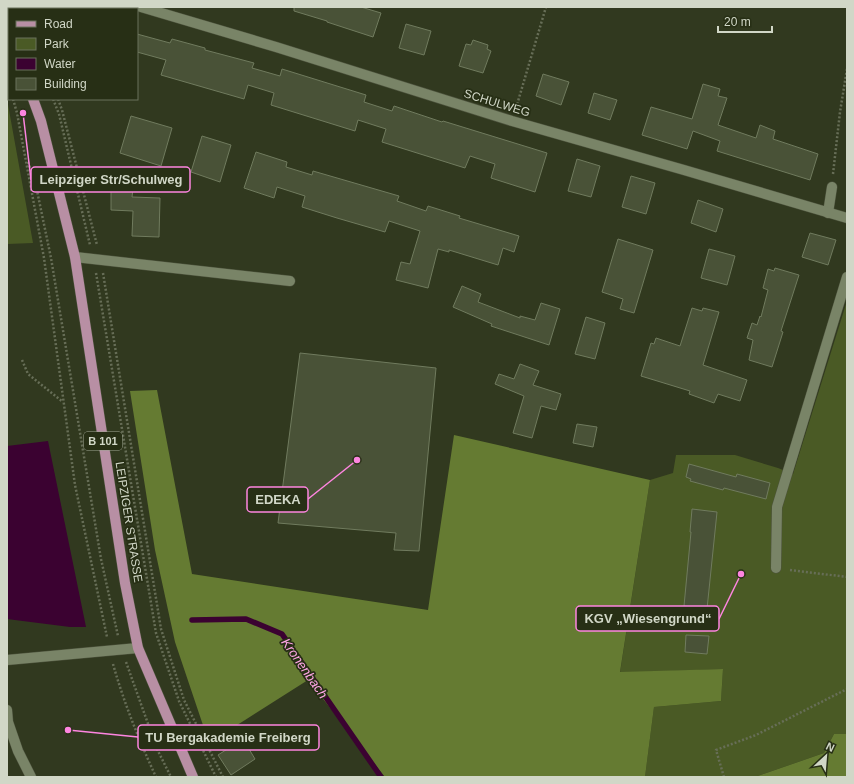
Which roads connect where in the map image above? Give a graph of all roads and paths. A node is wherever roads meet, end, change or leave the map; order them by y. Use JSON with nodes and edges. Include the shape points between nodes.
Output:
{"nodes":[{"id":1,"x":141,"y":7,"type":"edge"},
{"id":2,"x":546,"y":7,"type":"edge"},
{"id":3,"x":847,"y":69,"type":"edge"},
{"id":4,"x":13,"y":100,"type":"edge"},
{"id":5,"x":33,"y":100,"type":"edge"},
{"id":6,"x":53,"y":100,"type":"edge"},
{"id":7,"x":58,"y":100,"type":"edge"},
{"id":8,"x":512,"y":121,"type":"junction"},
{"id":9,"x":24,"y":154,"type":"junction"},
{"id":10,"x":832,"y":187,"type":"joint"},
{"id":11,"x":828,"y":213,"type":"junction"},
{"id":12,"x":847,"y":218,"type":"edge"},
{"id":13,"x":75,"y":257,"type":"junction"},
{"id":14,"x":97,"y":260,"type":"junction"},
{"id":15,"x":847,"y":277,"type":"edge"},
{"id":16,"x":290,"y":281,"type":"dead end"},
{"id":17,"x":22,"y":360,"type":"dead end"},
{"id":18,"x":63,"y":402,"type":"junction"},
{"id":19,"x":776,"y":568,"type":"joint"},
{"id":20,"x":847,"y":577,"type":"edge"},
{"id":21,"x":138,"y":648,"type":"junction"},
{"id":22,"x":121,"y":649,"type":"junction"},
{"id":23,"x":110,"y":650,"type":"junction"},
{"id":24,"x":7,"y":660,"type":"edge"},
{"id":25,"x":847,"y":689,"type":"edge"},
{"id":26,"x":7,"y":710,"type":"edge"},
{"id":27,"x":31,"y":777,"type":"edge"},
{"id":28,"x":156,"y":777,"type":"edge"},
{"id":29,"x":171,"y":777,"type":"edge"},
{"id":30,"x":193,"y":777,"type":"edge"},
{"id":31,"x":216,"y":777,"type":"edge"},
{"id":32,"x":223,"y":777,"type":"edge"},
{"id":33,"x":724,"y":777,"type":"edge"}],
"edges":[{"from":1,"to":8,"type":"street","name":"SCHULWEG"},
{"from":2,"to":8,"type":"path"},
{"from":3,"to":10,"type":"path"},
{"from":4,"to":9,"type":"path"},
{"from":5,"to":13,"type":"main road","name":"LEIPZIGER STRASSE","number":"B 101"},
{"from":6,"to":14,"type":"path"},
{"from":7,"to":14,"type":"path"},
{"from":8,"to":11,"type":"street","name":"SCHULWEG"},
{"from":9,"to":18,"type":"path","via":[[44,258]]},
{"from":9,"to":22,"type":"path","via":[[35,181],[51,258],[100,559]]},
{"from":10,"to":11,"type":"street"},
{"from":11,"to":12,"type":"street","name":"SCHULWEG"},
{"from":13,"to":14,"type":"street"},
{"from":13,"to":21,"type":"main road","name":"LEIPZIGER STRASSE","number":"B 101","via":[[125,583]]},
{"from":14,"to":16,"type":"street"},
{"from":14,"to":31,"type":"path","via":[[156,633],[179,701]]},
{"from":14,"to":32,"type":"path","via":[[161,629],[184,700]]},
{"from":15,"to":19,"type":"street","via":[[777,507]]},
{"from":17,"to":18,"type":"path","via":[[28,374]]},
{"from":18,"to":23,"type":"path","via":[[75,485]]},
{"from":19,"to":20,"type":"path"},
{"from":21,"to":22,"type":"street"},
{"from":21,"to":30,"type":"main road","name":"LEIPZIGER STRASSE","number":"B 101"},
{"from":22,"to":23,"type":"street"},
{"from":22,"to":29,"type":"path","via":[[157,749]]},
{"from":23,"to":24,"type":"street"},
{"from":23,"to":28,"type":"path","via":[[136,733]]},
{"from":25,"to":33,"type":"path","via":[[756,735],[716,750]]},
{"from":26,"to":27,"type":"street","via":[[8,722],[18,751]]}]}
